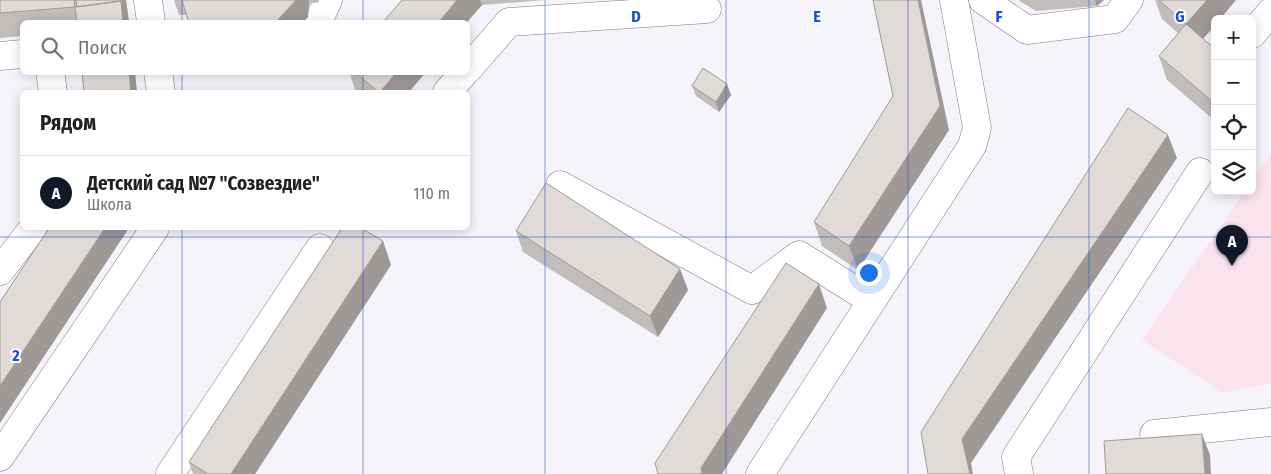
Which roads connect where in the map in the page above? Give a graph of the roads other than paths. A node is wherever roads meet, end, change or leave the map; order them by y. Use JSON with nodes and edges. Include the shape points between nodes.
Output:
{"nodes":[{"id":1,"x":148,"y":0,"type":"edge"},
{"id":2,"x":328,"y":0,"type":"edge"},
{"id":3,"x":954,"y":0,"type":"edge"},
{"id":4,"x":983,"y":0,"type":"edge"},
{"id":5,"x":1129,"y":0,"type":"edge"},
{"id":6,"x":707,"y":9,"type":"dead end"},
{"id":7,"x":1271,"y":12,"type":"edge"},
{"id":8,"x":151,"y":20,"type":"edge"},
{"id":9,"x":319,"y":20,"type":"edge"},
{"id":10,"x":1256,"y":29,"type":"edge"},
{"id":11,"x":20,"y":54,"type":"edge"},
{"id":12,"x":0,"y":56,"type":"edge"},
{"id":13,"x":470,"y":67,"type":"edge"},
{"id":14,"x":51,"y":75,"type":"edge"},
{"id":15,"x":158,"y":75,"type":"edge"},
{"id":16,"x":462,"y":75,"type":"edge"},
{"id":17,"x":54,"y":90,"type":"edge"},
{"id":18,"x":161,"y":90,"type":"edge"},
{"id":19,"x":449,"y":90,"type":"edge"},
{"id":20,"x":1200,"y":172,"type":"dead end"},
{"id":21,"x":560,"y":185,"type":"dead end"},
{"id":22,"x":31,"y":230,"type":"edge"},
{"id":23,"x":154,"y":230,"type":"edge"},
{"id":24,"x":320,"y":248,"type":"dead end"},
{"id":25,"x":0,"y":271,"type":"edge"},
{"id":26,"x":872,"y":301,"type":"junction"},
{"id":27,"x":1271,"y":422,"type":"edge"},
{"id":28,"x":1154,"y":434,"type":"dead end"},
{"id":29,"x":0,"y":457,"type":"edge"},
{"id":30,"x":170,"y":474,"type":"edge"},
{"id":31,"x":760,"y":474,"type":"edge"},
{"id":32,"x":1019,"y":474,"type":"edge"}],
"edges":[{"from":1,"to":8,"type":"lane"},
{"from":2,"to":9,"type":"lane"},
{"from":3,"to":26,"type":"lane","via":[[977,128],[972,146]]},
{"from":4,"to":5,"type":"lane","via":[[1026,30],[1116,19]]},
{"from":6,"to":13,"type":"lane","via":[[509,22]]},
{"from":7,"to":10,"type":"lane"},
{"from":11,"to":12,"type":"lane"},
{"from":14,"to":17,"type":"lane"},
{"from":15,"to":18,"type":"lane"},
{"from":16,"to":19,"type":"lane"},
{"from":20,"to":32,"type":"lane","via":[[1016,457]]},
{"from":21,"to":26,"type":"lane","via":[[752,290],[800,255]]},
{"from":22,"to":25,"type":"lane"},
{"from":23,"to":29,"type":"lane"},
{"from":24,"to":30,"type":"lane"},
{"from":26,"to":31,"type":"lane"},
{"from":27,"to":28,"type":"lane"}]}
